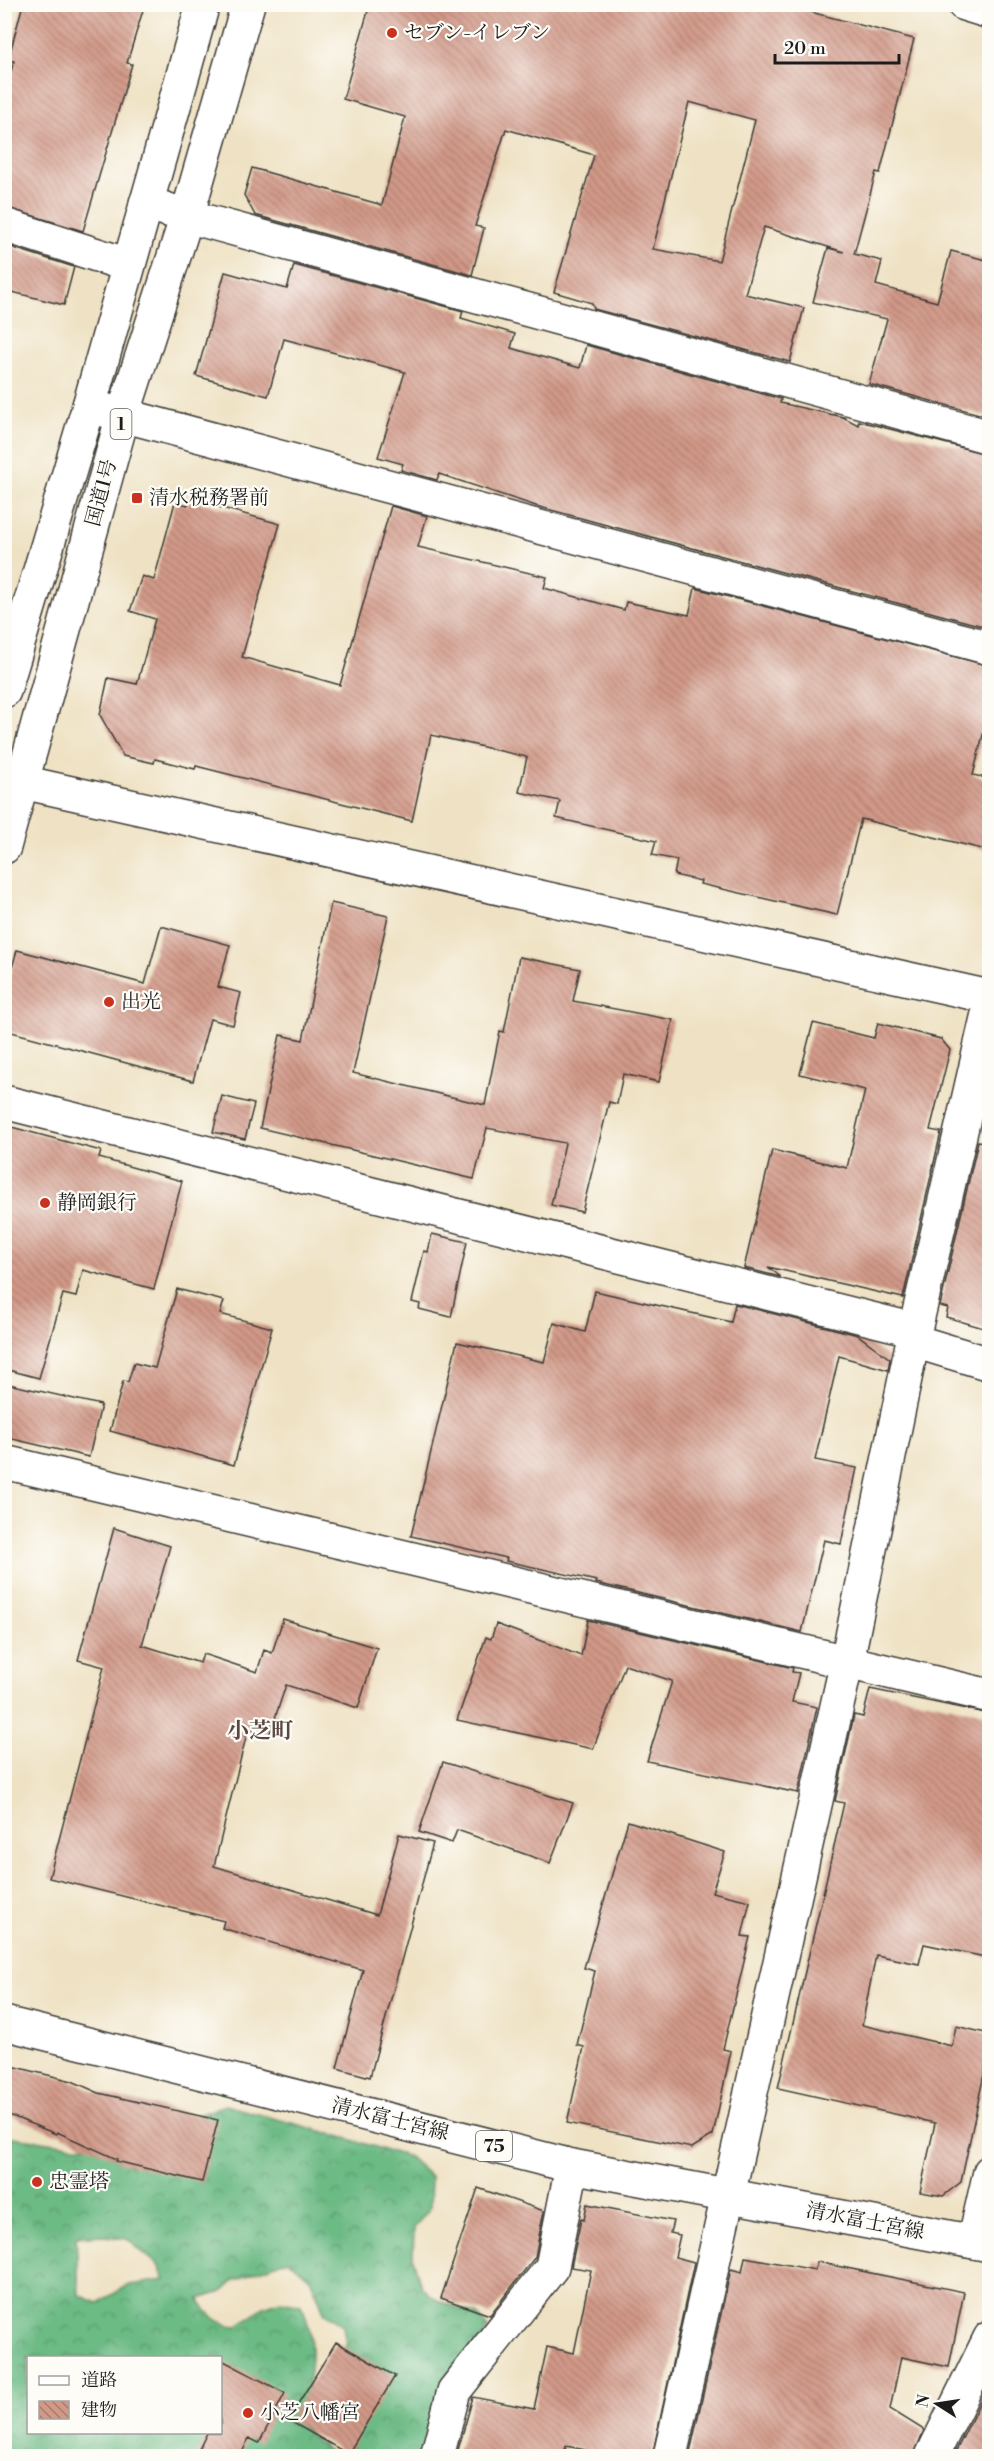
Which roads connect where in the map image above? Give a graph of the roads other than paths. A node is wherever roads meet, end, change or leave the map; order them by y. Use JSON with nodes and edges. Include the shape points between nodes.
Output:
{"nodes":[{"id":1,"x":203,"y":4,"type":"edge"},
{"id":2,"x":248,"y":4,"type":"edge"},
{"id":3,"x":964,"y":4,"type":"edge"},
{"id":4,"x":990,"y":12,"type":"edge"},
{"id":5,"x":146,"y":203,"type":"junction"},
{"id":6,"x":188,"y":216,"type":"junction"},
{"id":7,"x":4,"y":225,"type":"edge"},
{"id":8,"x":128,"y":265,"type":"junction"},
{"id":9,"x":89,"y":406,"type":"junction"},
{"id":10,"x":123,"y":415,"type":"junction"},
{"id":11,"x":990,"y":437,"type":"edge"},
{"id":12,"x":990,"y":648,"type":"edge"},
{"id":13,"x":4,"y":691,"type":"edge"},
{"id":14,"x":14,"y":780,"type":"edge"},
{"id":15,"x":4,"y":847,"type":"edge"},
{"id":16,"x":990,"y":997,"type":"edge"},
{"id":17,"x":990,"y":1005,"type":"edge"},
{"id":18,"x":4,"y":1102,"type":"edge"},
{"id":19,"x":915,"y":1336,"type":"junction"},
{"id":20,"x":990,"y":1364,"type":"edge"},
{"id":21,"x":4,"y":1462,"type":"edge"},
{"id":22,"x":847,"y":1661,"type":"junction"},
{"id":23,"x":990,"y":1696,"type":"edge"},
{"id":24,"x":4,"y":2023,"type":"edge"},
{"id":25,"x":572,"y":2166,"type":"junction"},
{"id":26,"x":990,"y":2172,"type":"edge"},
{"id":27,"x":729,"y":2196,"type":"junction"},
{"id":28,"x":982,"y":2244,"type":"edge"},
{"id":29,"x":990,"y":2338,"type":"edge"},
{"id":30,"x":437,"y":2457,"type":"edge"},
{"id":31,"x":670,"y":2457,"type":"edge"},
{"id":32,"x":932,"y":2457,"type":"edge"}],
"edges":[{"from":1,"to":5,"type":"main road","name":"国道1号","number":"1"},
{"from":2,"to":6,"type":"main road","name":"国道1号","number":"1"},
{"from":3,"to":4,"type":"main road"},
{"from":5,"to":6,"type":"main road"},
{"from":5,"to":8,"type":"main road","name":"国道1号","number":"1"},
{"from":6,"to":10,"type":"main road","name":"国道1号","number":"1"},
{"from":6,"to":11,"type":"main road"},
{"from":7,"to":8,"type":"main road"},
{"from":8,"to":9,"type":"main road","name":"国道1号","number":"1"},
{"from":9,"to":10,"type":"main road"},
{"from":9,"to":13,"type":"main road","name":"国道1号","number":"1"},
{"from":10,"to":12,"type":"main road"},
{"from":10,"to":14,"type":"main road","name":"国道1号","number":"1"},
{"from":14,"to":15,"type":"main road","name":"国道1号","number":"1"},
{"from":14,"to":16,"type":"main road"},
{"from":17,"to":19,"type":"main road"},
{"from":18,"to":19,"type":"main road"},
{"from":19,"to":20,"type":"main road"},
{"from":19,"to":22,"type":"main road"},
{"from":21,"to":22,"type":"main road"},
{"from":22,"to":23,"type":"main road"},
{"from":22,"to":27,"type":"main road"},
{"from":24,"to":25,"type":"main road","name":"清水富士宮線","number":"75"},
{"from":25,"to":27,"type":"main road","name":"清水富士宮線","number":"75"},
{"from":25,"to":30,"type":"main road","via":[[552,2267],[454,2391]]},
{"from":26,"to":28,"type":"main road"},
{"from":27,"to":28,"type":"main road","name":"清水富士宮線","number":"75"},
{"from":27,"to":31,"type":"main road"},
{"from":29,"to":32,"type":"main road"}]}
